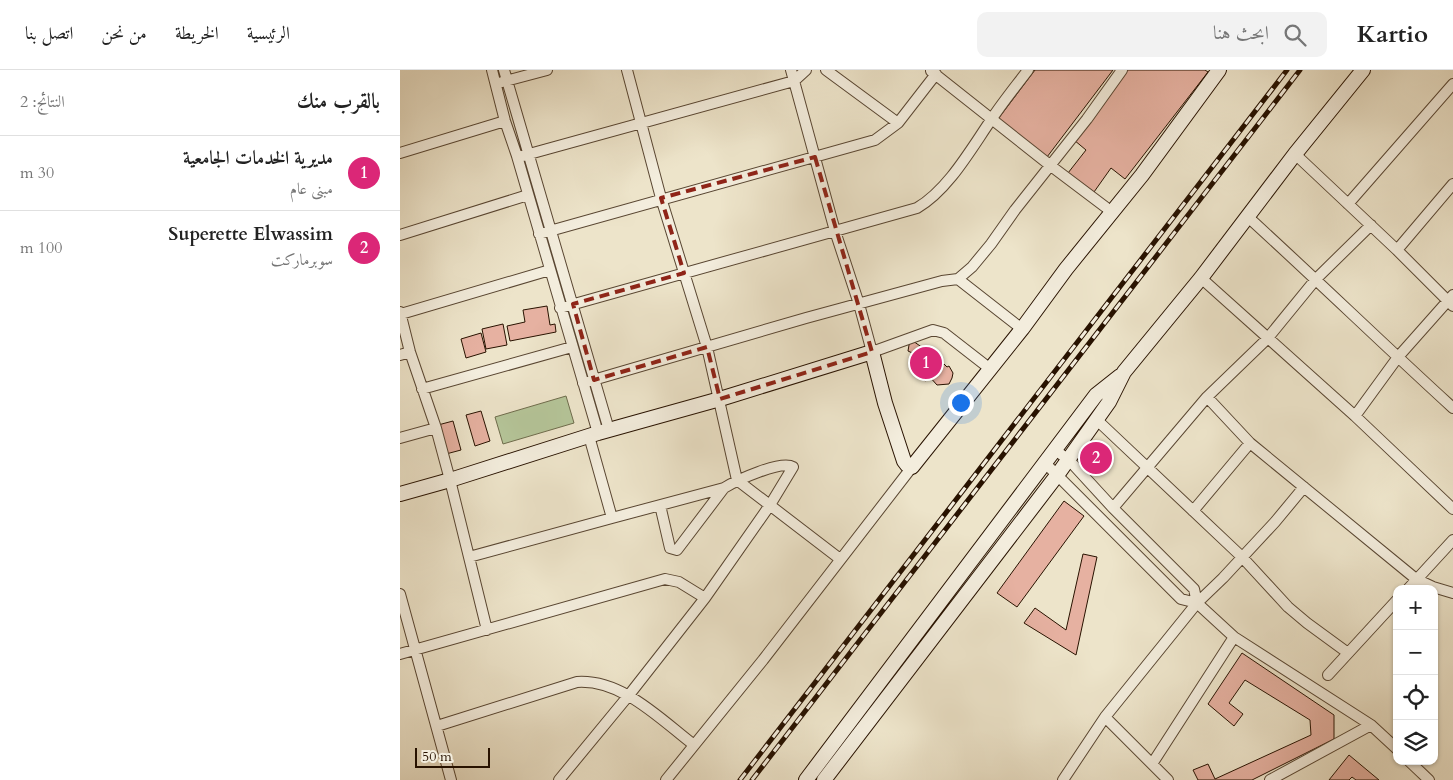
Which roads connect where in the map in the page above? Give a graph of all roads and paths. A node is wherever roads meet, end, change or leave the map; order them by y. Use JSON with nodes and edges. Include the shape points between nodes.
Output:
{"nodes":[{"id":1,"x":492,"y":70,"type":"edge"},
{"id":2,"x":504,"y":70,"type":"edge"},
{"id":3,"x":547,"y":70,"type":"edge"},
{"id":4,"x":627,"y":70,"type":"edge"},
{"id":5,"x":791,"y":70,"type":"edge"},
{"id":6,"x":806,"y":70,"type":"edge"},
{"id":7,"x":826,"y":70,"type":"edge"},
{"id":8,"x":1028,"y":70,"type":"edge"},
{"id":9,"x":1122,"y":70,"type":"edge"},
{"id":10,"x":1220,"y":70,"type":"edge"},
{"id":11,"x":1363,"y":70,"type":"edge"},
{"id":12,"x":933,"y":72,"type":"edge"},
{"id":13,"x":794,"y":80,"type":"junction"},
{"id":14,"x":508,"y":81,"type":"junction"},
{"id":15,"x":496,"y":84,"type":"junction"},
{"id":16,"x":1453,"y":84,"type":"edge"},
{"id":17,"x":992,"y":118,"type":"junction"},
{"id":18,"x":506,"y":121,"type":"junction"},
{"id":19,"x":640,"y":123,"type":"junction"},
{"id":20,"x":898,"y":123,"type":"junction"},
{"id":21,"x":400,"y":153,"type":"edge"},
{"id":22,"x":528,"y":154,"type":"junction"},
{"id":23,"x":1294,"y":154,"type":"junction"},
{"id":24,"x":517,"y":156,"type":"junction"},
{"id":25,"x":815,"y":156,"type":"junction"},
{"id":26,"x":1051,"y":166,"type":"junction"},
{"id":27,"x":1453,"y":184,"type":"edge"},
{"id":28,"x":528,"y":195,"type":"junction"},
{"id":29,"x":661,"y":198,"type":"junction"},
{"id":30,"x":1348,"y":204,"type":"junction"},
{"id":31,"x":1112,"y":212,"type":"junction"},
{"id":32,"x":1248,"y":217,"type":"junction"},
{"id":33,"x":1371,"y":225,"type":"junction"},
{"id":34,"x":552,"y":230,"type":"junction"},
{"id":35,"x":835,"y":231,"type":"junction"},
{"id":36,"x":539,"y":234,"type":"junction"},
{"id":37,"x":400,"y":235,"type":"edge"},
{"id":38,"x":1397,"y":250,"type":"junction"},
{"id":39,"x":550,"y":270,"type":"junction"},
{"id":40,"x":684,"y":273,"type":"junction"},
{"id":41,"x":1201,"y":278,"type":"junction"},
{"id":42,"x":958,"y":279,"type":"junction"},
{"id":43,"x":1316,"y":279,"type":"junction"},
{"id":44,"x":1451,"y":301,"type":"edge"},
{"id":45,"x":572,"y":304,"type":"junction"},
{"id":46,"x":859,"y":304,"type":"junction"},
{"id":47,"x":560,"y":308,"type":"junction"},
{"id":48,"x":400,"y":313,"type":"edge"},
{"id":49,"x":1022,"y":329,"type":"junction"},
{"id":50,"x":1267,"y":339,"type":"junction"},
{"id":51,"x":572,"y":346,"type":"junction"},
{"id":52,"x":707,"y":347,"type":"junction"},
{"id":53,"x":872,"y":352,"type":"junction"},
{"id":54,"x":405,"y":353,"type":"edge"},
{"id":55,"x":1398,"y":358,"type":"junction"},
{"id":56,"x":989,"y":368,"type":"junction"},
{"id":57,"x":1124,"y":372,"type":"junction"},
{"id":58,"x":594,"y":380,"type":"junction"},
{"id":59,"x":583,"y":383,"type":"junction"},
{"id":60,"x":422,"y":389,"type":"junction"},
{"id":61,"x":1207,"y":397,"type":"junction"},
{"id":62,"x":720,"y":399,"type":"junction"},
{"id":63,"x":1453,"y":408,"type":"edge"},
{"id":64,"x":1355,"y":416,"type":"junction"},
{"id":65,"x":1097,"y":420,"type":"junction"},
{"id":66,"x":436,"y":428,"type":"junction"},
{"id":67,"x":599,"y":433,"type":"junction"},
{"id":68,"x":400,"y":438,"type":"edge"},
{"id":69,"x":1250,"y":443,"type":"junction"},
{"id":70,"x":1055,"y":450,"type":"junction"},
{"id":71,"x":1069,"y":460,"type":"junction"},
{"id":72,"x":1046,"y":464,"type":"junction"},
{"id":73,"x":912,"y":467,"type":"junction"},
{"id":74,"x":1147,"y":468,"type":"junction"},
{"id":75,"x":1058,"y":474,"type":"junction"},
{"id":76,"x":450,"y":480,"type":"junction"},
{"id":77,"x":737,"y":480,"type":"junction"},
{"id":78,"x":1304,"y":487,"type":"junction"},
{"id":79,"x":724,"y":488,"type":"junction"},
{"id":80,"x":400,"y":494,"type":"edge"},
{"id":81,"x":660,"y":505,"type":"junction"},
{"id":82,"x":770,"y":505,"type":"junction"},
{"id":83,"x":1113,"y":508,"type":"junction"},
{"id":84,"x":1453,"y":509,"type":"edge"},
{"id":85,"x":1193,"y":510,"type":"junction"},
{"id":86,"x":612,"y":518,"type":"junction"},
{"id":87,"x":1453,"y":540,"type":"edge"},
{"id":88,"x":469,"y":557,"type":"junction"},
{"id":89,"x":1242,"y":557,"type":"junction"},
{"id":90,"x":840,"y":559,"type":"junction"},
{"id":91,"x":1416,"y":579,"type":"junction"},
{"id":92,"x":1411,"y":585,"type":"edge"},
{"id":93,"x":1453,"y":592,"type":"edge"},
{"id":94,"x":400,"y":594,"type":"edge"},
{"id":95,"x":705,"y":598,"type":"junction"},
{"id":96,"x":1197,"y":603,"type":"junction"},
{"id":97,"x":1393,"y":604,"type":"edge"},
{"id":98,"x":487,"y":630,"type":"junction"},
{"id":99,"x":1234,"y":637,"type":"junction"},
{"id":100,"x":415,"y":650,"type":"junction"},
{"id":101,"x":1348,"y":653,"type":"junction"},
{"id":102,"x":400,"y":654,"type":"edge"},
{"id":103,"x":1328,"y":675,"type":"dead end"},
{"id":104,"x":629,"y":695,"type":"junction"},
{"id":105,"x":1105,"y":717,"type":"junction"},
{"id":106,"x":1371,"y":725,"type":"junction"},
{"id":107,"x":437,"y":726,"type":"junction"},
{"id":108,"x":694,"y":745,"type":"junction"},
{"id":109,"x":1393,"y":745,"type":"edge"},
{"id":110,"x":1152,"y":764,"type":"junction"},
{"id":111,"x":1413,"y":765,"type":"edge"},
{"id":112,"x":451,"y":780,"type":"edge"},
{"id":113,"x":559,"y":780,"type":"edge"},
{"id":114,"x":666,"y":780,"type":"edge"},
{"id":115,"x":806,"y":780,"type":"edge"},
{"id":116,"x":824,"y":780,"type":"edge"},
{"id":117,"x":1063,"y":780,"type":"edge"},
{"id":118,"x":1168,"y":780,"type":"edge"},
{"id":119,"x":1270,"y":780,"type":"edge"},
{"id":120,"x":1429,"y":780,"type":"edge"}],
"edges":[{"from":1,"to":15,"type":"street"},
{"from":2,"to":14,"type":"street"},
{"from":3,"to":14,"type":"street"},
{"from":4,"to":19,"type":"street"},
{"from":5,"to":13,"type":"street"},
{"from":6,"to":13,"type":"street"},
{"from":7,"to":20,"type":"street"},
{"from":8,"to":17,"type":"street"},
{"from":9,"to":26,"type":"street"},
{"from":10,"to":31,"type":"street"},
{"from":11,"to":23,"type":"street"},
{"from":12,"to":17,"type":"street"},
{"from":12,"to":20,"type":"street"},
{"from":13,"to":19,"type":"street"},
{"from":13,"to":25,"type":"street"},
{"from":14,"to":15,"type":"street"},
{"from":14,"to":22,"type":"street"},
{"from":15,"to":18,"type":"street"},
{"from":16,"to":30,"type":"street"},
{"from":17,"to":26,"type":"street"},
{"from":17,"to":35,"type":"street","via":[[955,170],[926,202],[906,212]]},
{"from":18,"to":21,"type":"street"},
{"from":18,"to":24,"type":"street"},
{"from":19,"to":22,"type":"street"},
{"from":19,"to":29,"type":"street"},
{"from":20,"to":25,"type":"street","via":[[875,140]]},
{"from":22,"to":24,"type":"street"},
{"from":22,"to":34,"type":"street"},
{"from":23,"to":30,"type":"street"},
{"from":23,"to":32,"type":"street"},
{"from":24,"to":28,"type":"street"},
{"from":25,"to":29,"type":"street"},
{"from":25,"to":35,"type":"street"},
{"from":26,"to":31,"type":"street"},
{"from":26,"to":42,"type":"street","via":[[991,244]]},
{"from":27,"to":38,"type":"street"},
{"from":28,"to":36,"type":"street"},
{"from":28,"to":37,"type":"street"},
{"from":29,"to":34,"type":"street"},
{"from":29,"to":40,"type":"street"},
{"from":30,"to":33,"type":"street"},
{"from":31,"to":49,"type":"street"},
{"from":32,"to":41,"type":"street"},
{"from":32,"to":43,"type":"street"},
{"from":33,"to":38,"type":"street"},
{"from":33,"to":43,"type":"street"},
{"from":34,"to":36,"type":"street"},
{"from":34,"to":45,"type":"street"},
{"from":35,"to":40,"type":"street"},
{"from":35,"to":46,"type":"street"},
{"from":36,"to":39,"type":"street"},
{"from":38,"to":44,"type":"street"},
{"from":39,"to":47,"type":"street"},
{"from":39,"to":48,"type":"street"},
{"from":40,"to":45,"type":"street"},
{"from":40,"to":52,"type":"street"},
{"from":41,"to":50,"type":"street"},
{"from":41,"to":57,"type":"street"},
{"from":42,"to":46,"type":"street"},
{"from":42,"to":49,"type":"street"},
{"from":43,"to":50,"type":"street"},
{"from":43,"to":55,"type":"street"},
{"from":44,"to":55,"type":"street"},
{"from":45,"to":47,"type":"street"},
{"from":45,"to":58,"type":"street"},
{"from":46,"to":52,"type":"street"},
{"from":46,"to":53,"type":"street"},
{"from":47,"to":51,"type":"street"},
{"from":48,"to":54,"type":"street"},
{"from":49,"to":56,"type":"street"},
{"from":50,"to":61,"type":"street"},
{"from":50,"to":64,"type":"street"},
{"from":51,"to":59,"type":"street"},
{"from":51,"to":60,"type":"street"},
{"from":52,"to":58,"type":"street"},
{"from":52,"to":62,"type":"street"},
{"from":53,"to":56,"type":"street","via":[[938,330]]},
{"from":53,"to":62,"type":"street"},
{"from":53,"to":73,"type":"street","via":[[904,461]]},
{"from":54,"to":60,"type":"street"},
{"from":55,"to":63,"type":"street"},
{"from":55,"to":64,"type":"street"},
{"from":56,"to":73,"type":"street"},
{"from":57,"to":65,"type":"street"},
{"from":57,"to":70,"type":"street","via":[[1096,395]]},
{"from":58,"to":59,"type":"street"},
{"from":58,"to":67,"type":"street"},
{"from":59,"to":67,"type":"street"},
{"from":60,"to":66,"type":"street"},
{"from":61,"to":69,"type":"street"},
{"from":61,"to":74,"type":"street"},
{"from":62,"to":67,"type":"street"},
{"from":62,"to":77,"type":"street"},
{"from":64,"to":84,"type":"street"},
{"from":65,"to":71,"type":"street"},
{"from":65,"to":74,"type":"street"},
{"from":66,"to":68,"type":"street"},
{"from":66,"to":76,"type":"street"},
{"from":67,"to":76,"type":"street"},
{"from":67,"to":86,"type":"street"},
{"from":69,"to":78,"type":"street"},
{"from":69,"to":85,"type":"street"},
{"from":70,"to":71,"type":"street"},
{"from":70,"to":72,"type":"street"},
{"from":71,"to":75,"type":"street"},
{"from":71,"to":83,"type":"street"},
{"from":72,"to":75,"type":"street"},
{"from":72,"to":115,"type":"street"},
{"from":73,"to":90,"type":"street"},
{"from":74,"to":83,"type":"street"},
{"from":74,"to":85,"type":"street"},
{"from":75,"to":96,"type":"street","via":[[1181,599]]},
{"from":75,"to":116,"type":"street"},
{"from":76,"to":80,"type":"street"},
{"from":76,"to":88,"type":"street"},
{"from":77,"to":79,"type":"street"},
{"from":77,"to":82,"type":"street"},
{"from":77,"to":82,"type":"street","via":[[784,465],[793,467]]},
{"from":78,"to":89,"type":"street"},
{"from":78,"to":91,"type":"street"},
{"from":79,"to":81,"type":"street"},
{"from":79,"to":81,"type":"street","via":[[677,550],[670,548]]},
{"from":81,"to":86,"type":"street"},
{"from":82,"to":90,"type":"street"},
{"from":82,"to":95,"type":"street"},
{"from":83,"to":96,"type":"street","via":[[1194,589]]},
{"from":85,"to":89,"type":"street"},
{"from":86,"to":88,"type":"street"},
{"from":87,"to":91,"type":"street"},
{"from":88,"to":98,"type":"street"},
{"from":89,"to":96,"type":"street"},
{"from":89,"to":101,"type":"street","via":[[1288,607]]},
{"from":90,"to":108,"type":"street"},
{"from":91,"to":92,"type":"street"},
{"from":91,"to":93,"type":"street"},
{"from":94,"to":100,"type":"street"},
{"from":95,"to":98,"type":"street","via":[[679,582],[665,579]]},
{"from":95,"to":104,"type":"street"},
{"from":96,"to":99,"type":"street"},
{"from":96,"to":105,"type":"street"},
{"from":97,"to":101,"type":"street"},
{"from":98,"to":100,"type":"street"},
{"from":99,"to":106,"type":"street"},
{"from":99,"to":110,"type":"street"},
{"from":100,"to":102,"type":"street"},
{"from":100,"to":107,"type":"street"},
{"from":101,"to":103,"type":"street"},
{"from":104,"to":107,"type":"street","via":[[595,682],[577,682]]},
{"from":104,"to":108,"type":"street"},
{"from":104,"to":113,"type":"street"},
{"from":105,"to":110,"type":"street"},
{"from":105,"to":117,"type":"street"},
{"from":106,"to":109,"type":"street"},
{"from":106,"to":119,"type":"street"},
{"from":107,"to":112,"type":"street"},
{"from":108,"to":114,"type":"street"},
{"from":110,"to":118,"type":"street"},
{"from":111,"to":120,"type":"street"}]}
